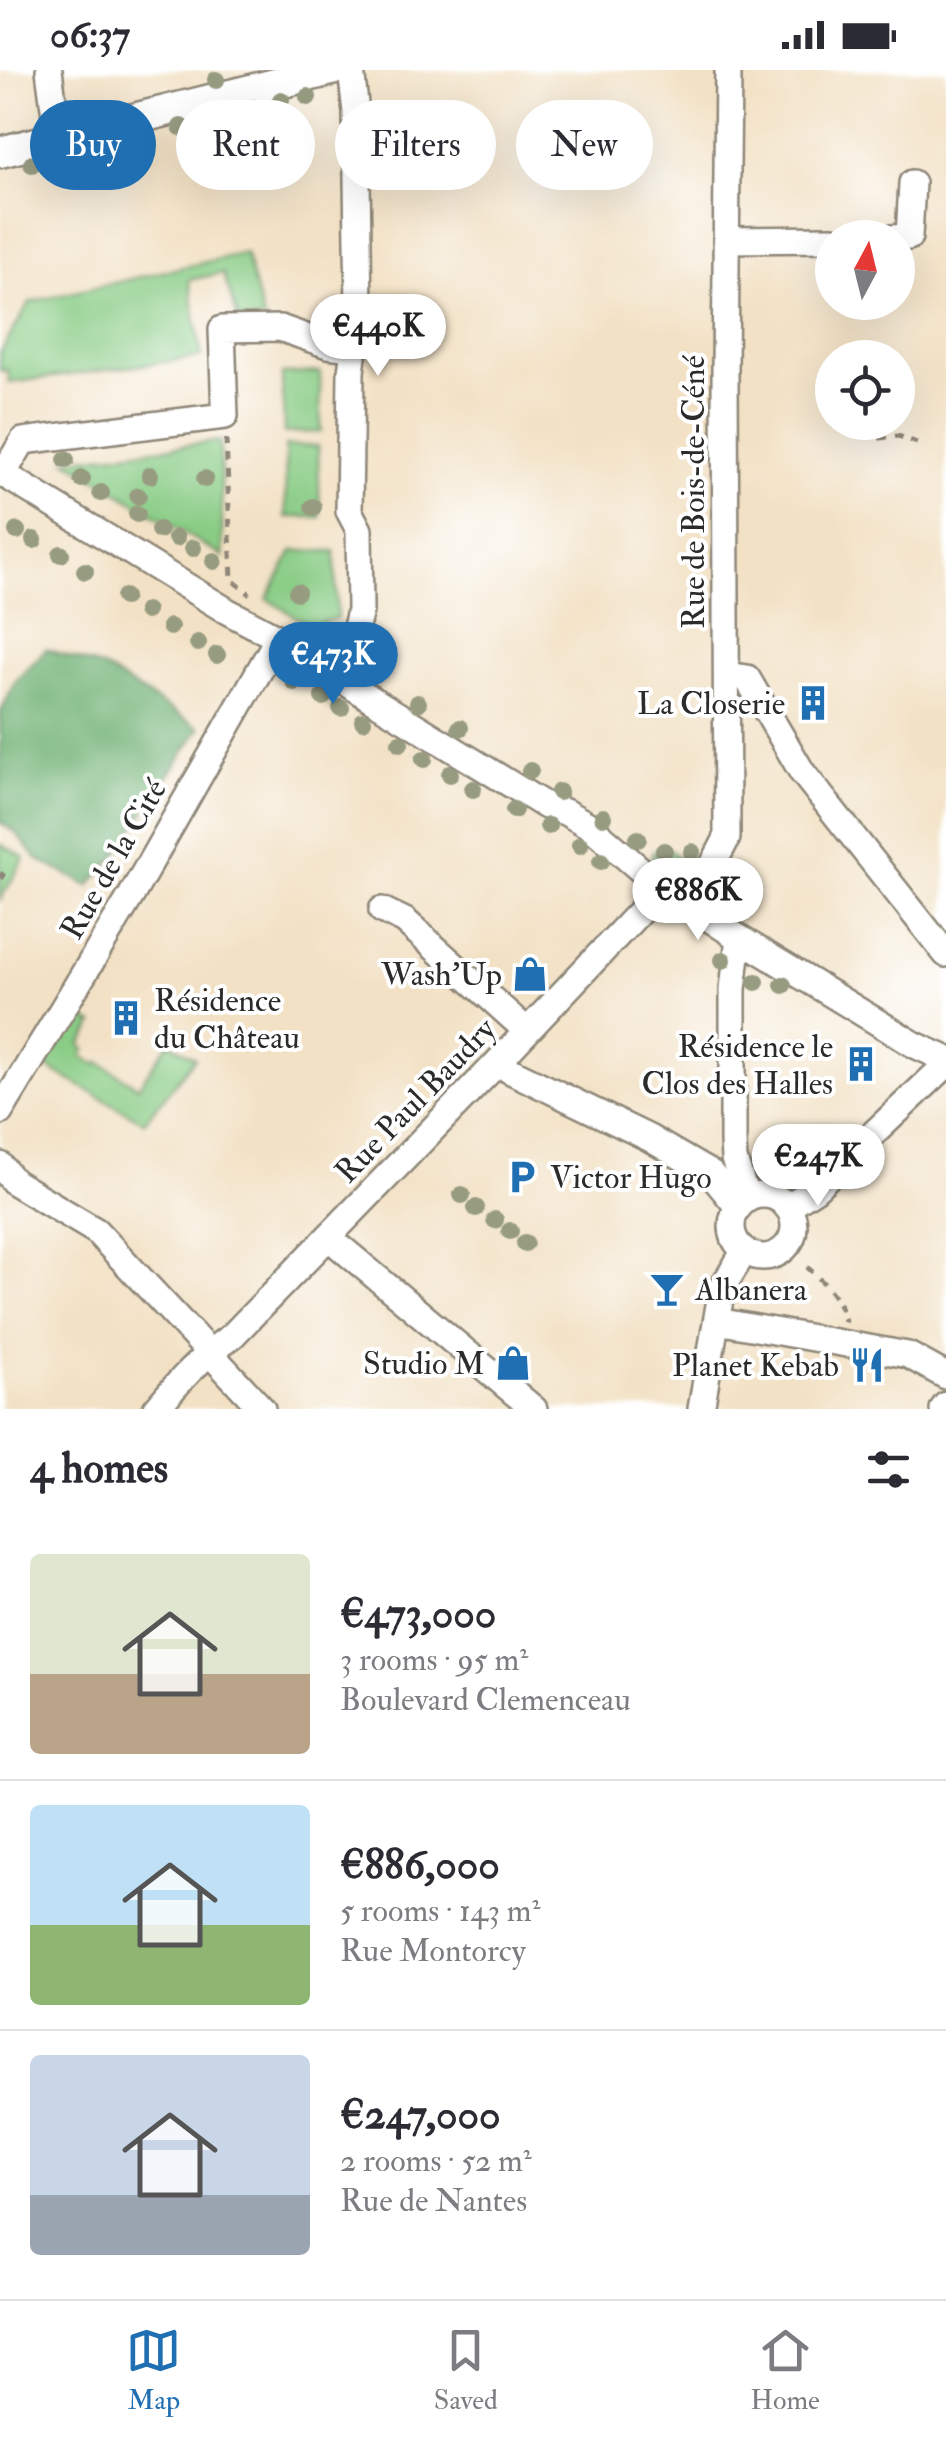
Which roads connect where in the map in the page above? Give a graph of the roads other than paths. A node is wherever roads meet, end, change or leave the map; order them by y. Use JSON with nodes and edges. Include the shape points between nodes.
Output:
{"nodes":[{"id":1,"x":49,"y":70,"type":"edge"},
{"id":2,"x":332,"y":70,"type":"edge"},
{"id":3,"x":351,"y":70,"type":"edge"},
{"id":4,"x":728,"y":70,"type":"edge"},
{"id":5,"x":53,"y":100,"type":"edge"},
{"id":6,"x":156,"y":114,"type":"edge"},
{"id":7,"x":30,"y":145,"type":"edge"},
{"id":8,"x":0,"y":152,"type":"edge"},
{"id":9,"x":912,"y":184,"type":"dead end"},
{"id":10,"x":911,"y":220,"type":"edge"},
{"id":11,"x":815,"y":239,"type":"edge"},
{"id":12,"x":726,"y":240,"type":"junction"},
{"id":13,"x":352,"y":348,"type":"junction"},
{"id":14,"x":1,"y":473,"type":"edge"},
{"id":15,"x":268,"y":632,"type":"junction"},
{"id":16,"x":332,"y":673,"type":"junction"},
{"id":17,"x":728,"y":675,"type":"junction"},
{"id":18,"x":657,"y":884,"type":"junction"},
{"id":19,"x":688,"y":903,"type":"junction"},
{"id":20,"x":382,"y":910,"type":"dead end"},
{"id":21,"x":739,"y":938,"type":"junction"},
{"id":22,"x":946,"y":954,"type":"edge"},
{"id":23,"x":527,"y":1031,"type":"junction"},
{"id":24,"x":499,"y":1061,"type":"junction"},
{"id":25,"x":946,"y":1062,"type":"edge"},
{"id":26,"x":0,"y":1112,"type":"edge"},
{"id":27,"x":0,"y":1165,"type":"edge"},
{"id":28,"x":742,"y":1204,"type":"junction"},
{"id":29,"x":787,"y":1207,"type":"junction"},
{"id":30,"x":329,"y":1236,"type":"junction"},
{"id":31,"x":744,"y":1252,"type":"junction"},
{"id":32,"x":717,"y":1320,"type":"junction"},
{"id":33,"x":210,"y":1351,"type":"junction"},
{"id":34,"x":946,"y":1376,"type":"edge"},
{"id":35,"x":156,"y":1409,"type":"edge"},
{"id":36,"x":262,"y":1409,"type":"edge"},
{"id":37,"x":534,"y":1409,"type":"edge"},
{"id":38,"x":702,"y":1409,"type":"edge"}],
"edges":[{"from":1,"to":5,"type":"street"},
{"from":2,"to":6,"type":"main road"},
{"from":3,"to":13,"type":"street","via":[[359,310]]},
{"from":4,"to":12,"type":"street","name":"Rue de Bois-de-Céné"},
{"from":7,"to":8,"type":"main road"},
{"from":9,"to":10,"type":"street"},
{"from":11,"to":12,"type":"street"},
{"from":12,"to":17,"type":"street","name":"Rue de Bois-de-Céné"},
{"from":13,"to":14,"type":"street","via":[[280,328],[222,329],[224,416],[23,440]]},
{"from":13,"to":16,"type":"street","via":[[350,511],[358,530],[360,610]]},
{"from":14,"to":15,"type":"street"},
{"from":15,"to":16,"type":"street"},
{"from":15,"to":26,"type":"street","name":"Rue de la Cité","via":[[130,896]]},
{"from":16,"to":18,"type":"street","via":[[546,806],[590,826]]},
{"from":17,"to":19,"type":"street","name":"Rue de Bois-de-Céné","via":[[727,838]]},
{"from":17,"to":22,"type":"street","via":[[747,678],[802,772]]},
{"from":18,"to":19,"type":"street"},
{"from":18,"to":23,"type":"street","name":"Rue Paul Baudry","via":[[646,905]]},
{"from":19,"to":21,"type":"street"},
{"from":20,"to":23,"type":"street","via":[[405,920]]},
{"from":21,"to":25,"type":"street"},
{"from":21,"to":28,"type":"street","via":[[732,989],[734,1159]]},
{"from":23,"to":24,"type":"street","name":"Rue Paul Baudry"},
{"from":24,"to":28,"type":"street","via":[[711,1174]]},
{"from":24,"to":30,"type":"street","name":"Rue Paul Baudry"},
{"from":25,"to":29,"type":"street","via":[[816,1189]]},
{"from":27,"to":33,"type":"street","via":[[14,1182],[96,1231]]},
{"from":28,"to":29,"type":"street","via":[[773,1197]]},
{"from":28,"to":31,"type":"street","via":[[733,1216],[732,1236]]},
{"from":29,"to":31,"type":"street","via":[[794,1232],[785,1248],[770,1257]]},
{"from":30,"to":33,"type":"street","name":"Rue Paul Baudry"},
{"from":30,"to":37,"type":"street"},
{"from":31,"to":32,"type":"street","via":[[722,1288]]},
{"from":32,"to":34,"type":"street","via":[[908,1355]]},
{"from":32,"to":38,"type":"street"},
{"from":33,"to":35,"type":"street","name":"Rue Paul Baudry"},
{"from":33,"to":36,"type":"street"}]}
